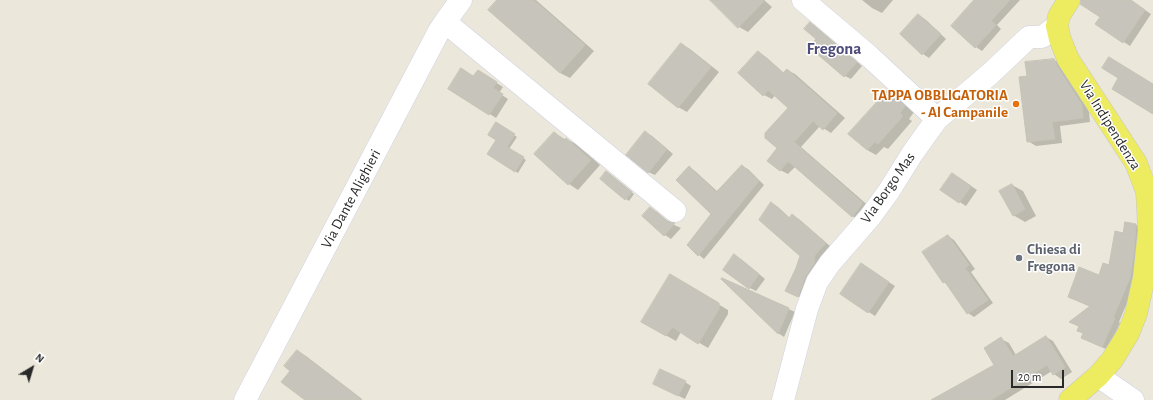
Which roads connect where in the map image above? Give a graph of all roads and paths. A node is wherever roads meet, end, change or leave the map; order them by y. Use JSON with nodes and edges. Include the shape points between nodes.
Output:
{"nodes":[{"id":1,"x":461,"y":0,"type":"edge"},
{"id":2,"x":802,"y":0,"type":"edge"},
{"id":3,"x":1069,"y":0,"type":"edge"},
{"id":4,"x":445,"y":22,"type":"junction"},
{"id":5,"x":1057,"y":26,"type":"junction"},
{"id":6,"x":937,"y":119,"type":"junction"},
{"id":7,"x":675,"y":211,"type":"dead end"},
{"id":8,"x":1098,"y":376,"type":"junction"},
{"id":9,"x":245,"y":400,"type":"edge"},
{"id":10,"x":783,"y":400,"type":"edge"},
{"id":11,"x":1070,"y":400,"type":"edge"},
{"id":12,"x":1133,"y":400,"type":"edge"}],
"edges":[{"from":1,"to":4,"type":"street","name":"Via Dante Alighieri"},
{"from":2,"to":6,"type":"street","via":[[869,56]]},
{"from":3,"to":5,"type":"main road","via":[[1059,16]]},
{"from":4,"to":7,"type":"street"},
{"from":4,"to":9,"type":"street","name":"Via Dante Alighieri"},
{"from":5,"to":6,"type":"street","name":"Via Borgo Mas","via":[[1042,37],[1029,37]]},
{"from":5,"to":8,"type":"main road","name":"Via Indipendenza","via":[[1068,59],[1136,163],[1147,192],[1149,231],[1144,278],[1136,314],[1128,334],[1112,360]]},
{"from":6,"to":10,"type":"street","name":"Via Borgo Mas","via":[[870,217],[817,282],[807,309]]},
{"from":8,"to":11,"type":"main road","name":"Via Indipendenza"},
{"from":8,"to":12,"type":"street"}]}
